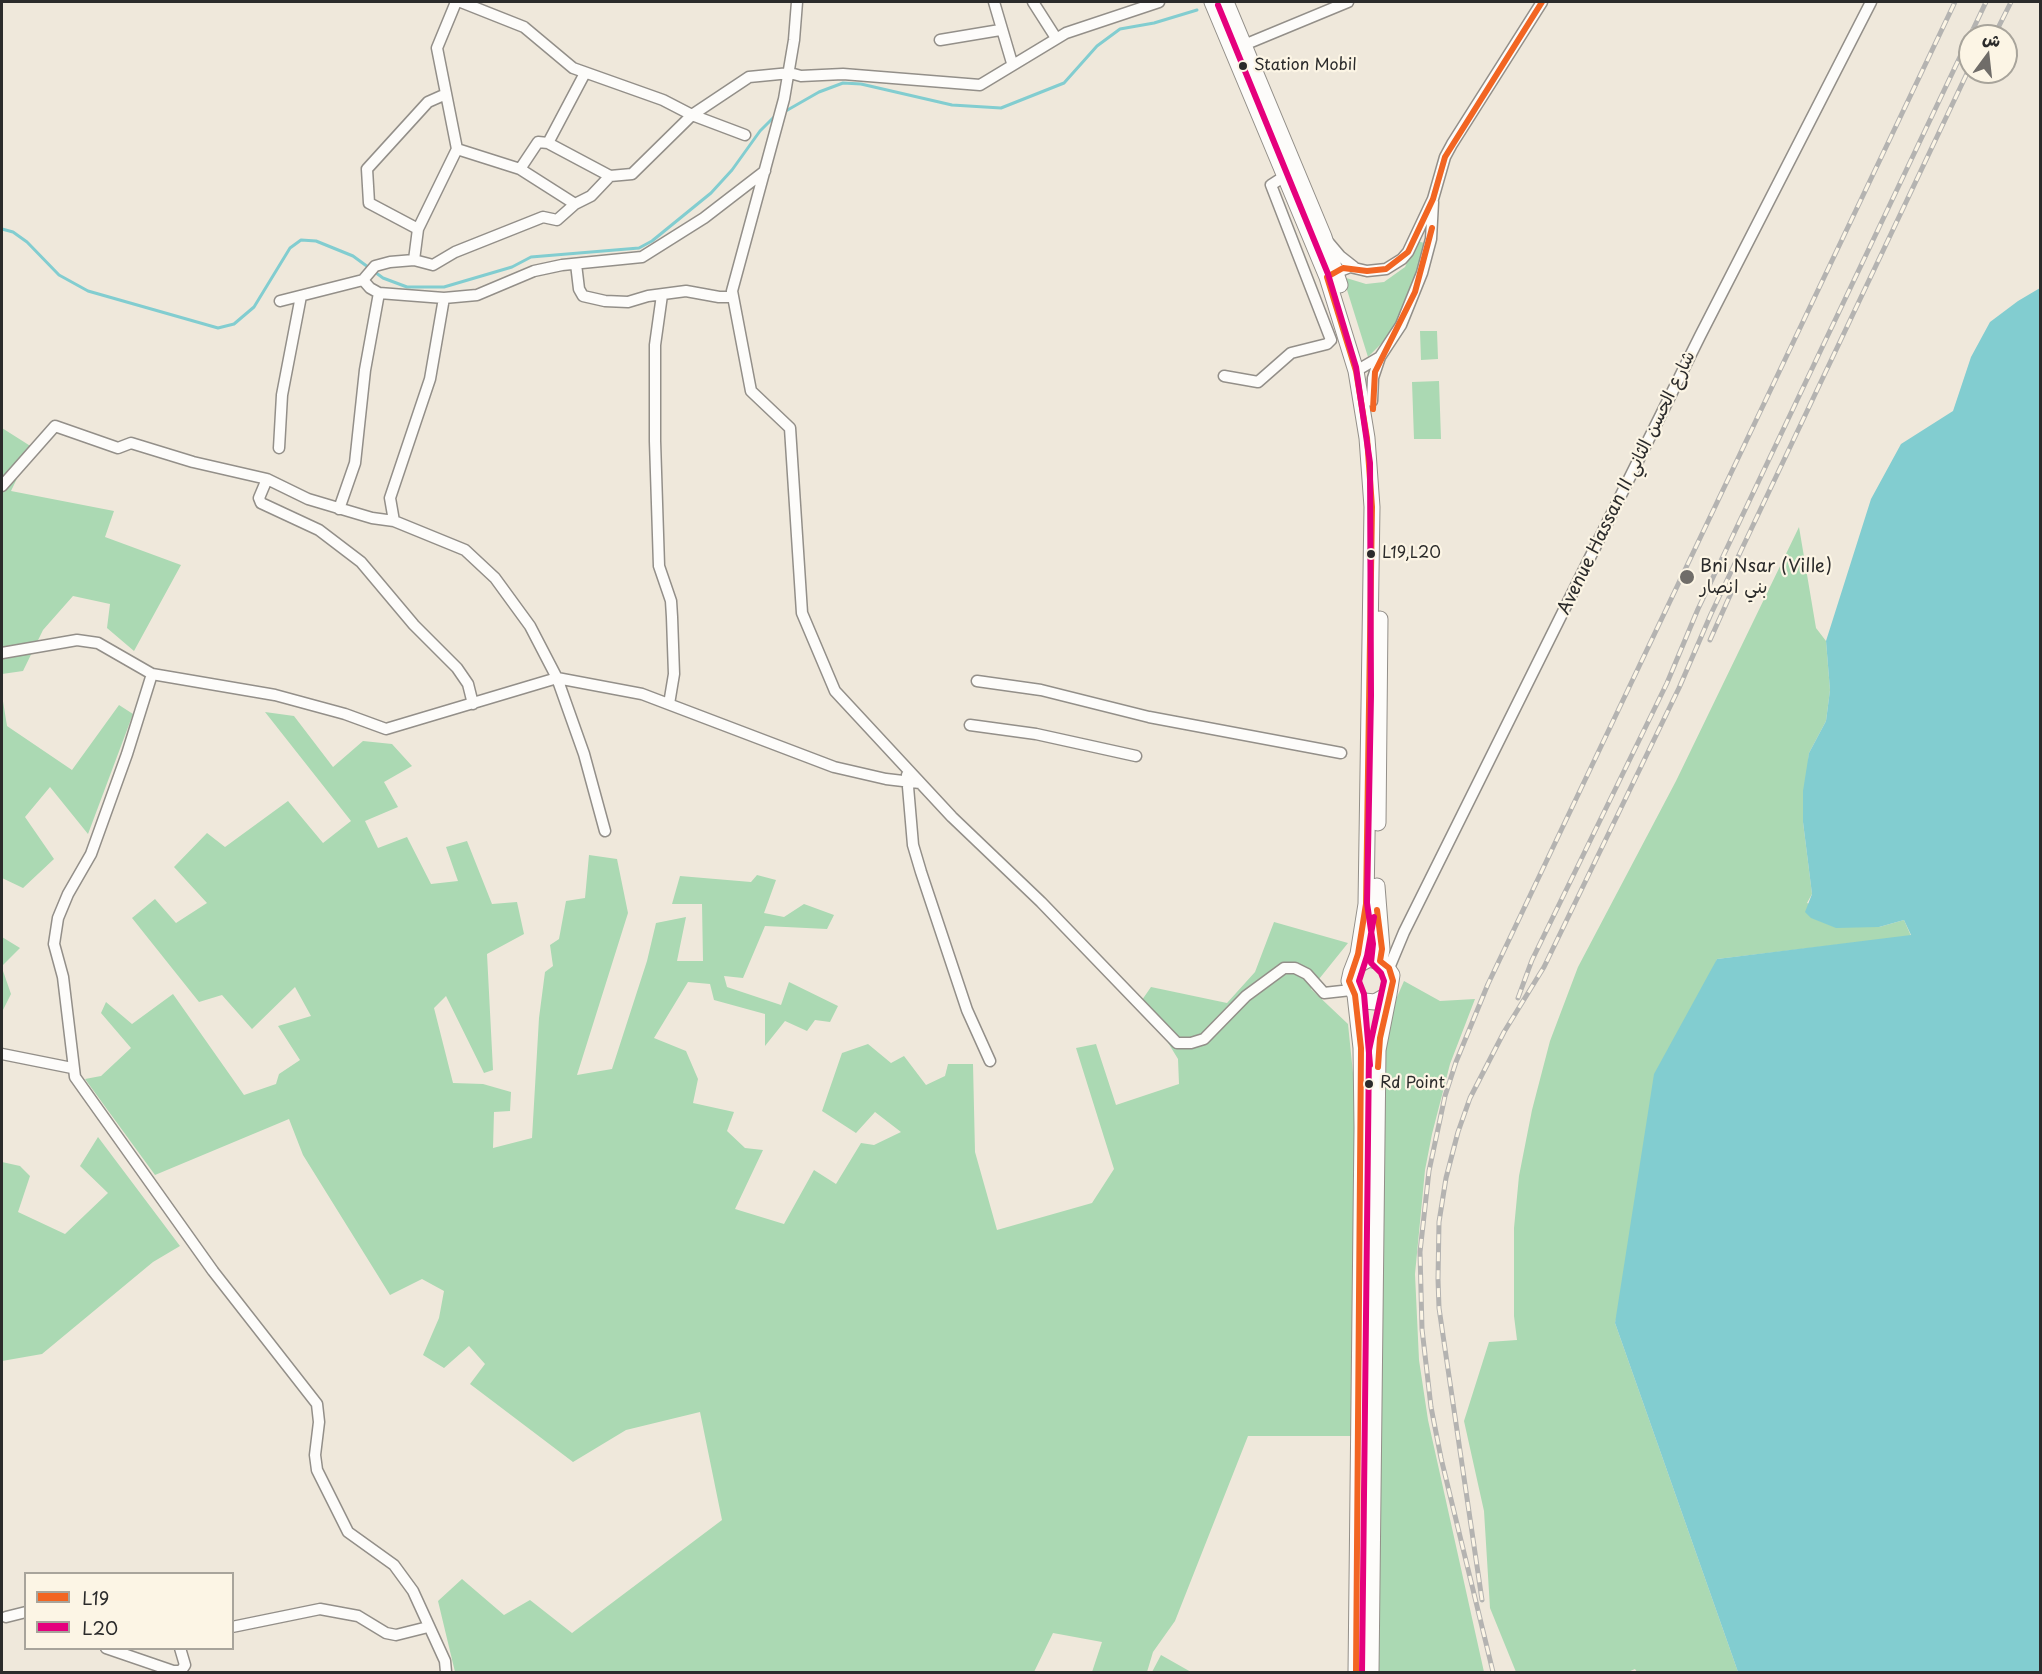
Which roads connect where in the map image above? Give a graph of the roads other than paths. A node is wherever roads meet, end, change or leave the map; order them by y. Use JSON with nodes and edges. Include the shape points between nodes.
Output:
{"nodes":[{"id":1,"x":456,"y":2,"type":"edge"},
{"id":2,"x":461,"y":2,"type":"edge"},
{"id":3,"x":797,"y":2,"type":"edge"},
{"id":4,"x":994,"y":2,"type":"edge"},
{"id":5,"x":1033,"y":2,"type":"edge"},
{"id":6,"x":1159,"y":2,"type":"edge"},
{"id":7,"x":1212,"y":2,"type":"edge"},
{"id":8,"x":1226,"y":2,"type":"edge"},
{"id":9,"x":1348,"y":2,"type":"edge"},
{"id":10,"x":1542,"y":2,"type":"edge"},
{"id":11,"x":1871,"y":2,"type":"edge"},
{"id":12,"x":1000,"y":30,"type":"junction"},
{"id":13,"x":1056,"y":38,"type":"junction"},
{"id":14,"x":940,"y":40,"type":"dead end"},
{"id":15,"x":1244,"y":45,"type":"junction"},
{"id":16,"x":1012,"y":63,"type":"junction"},
{"id":17,"x":585,"y":73,"type":"junction"},
{"id":18,"x":790,"y":73,"type":"junction"},
{"id":19,"x":446,"y":94,"type":"junction"},
{"id":20,"x":692,"y":115,"type":"junction"},
{"id":21,"x":746,"y":135,"type":"dead end"},
{"id":22,"x":548,"y":142,"type":"junction"},
{"id":23,"x":457,"y":149,"type":"junction"},
{"id":24,"x":519,"y":169,"type":"junction"},
{"id":25,"x":765,"y":171,"type":"junction"},
{"id":26,"x":610,"y":176,"type":"junction"},
{"id":27,"x":1285,"y":176,"type":"junction"},
{"id":28,"x":1433,"y":199,"type":"junction"},
{"id":29,"x":575,"y":204,"type":"junction"},
{"id":30,"x":418,"y":229,"type":"junction"},
{"id":31,"x":1324,"y":237,"type":"junction"},
{"id":32,"x":414,"y":260,"type":"junction"},
{"id":33,"x":576,"y":264,"type":"junction"},
{"id":34,"x":1357,"y":269,"type":"junction"},
{"id":35,"x":369,"y":274,"type":"junction"},
{"id":36,"x":1332,"y":274,"type":"junction"},
{"id":37,"x":379,"y":293,"type":"junction"},
{"id":38,"x":662,"y":295,"type":"junction"},
{"id":39,"x":301,"y":296,"type":"junction"},
{"id":40,"x":733,"y":297,"type":"junction"},
{"id":41,"x":444,"y":298,"type":"junction"},
{"id":42,"x":1334,"y":298,"type":"junction"},
{"id":43,"x":280,"y":301,"type":"dead end"},
{"id":44,"x":1319,"y":304,"type":"junction"},
{"id":45,"x":1380,"y":357,"type":"junction"},
{"id":46,"x":1360,"y":368,"type":"junction"},
{"id":47,"x":1224,"y":376,"type":"dead end"},
{"id":48,"x":1372,"y":401,"type":"junction"},
{"id":49,"x":279,"y":448,"type":"dead end"},
{"id":50,"x":267,"y":479,"type":"junction"},
{"id":51,"x":2,"y":486,"type":"edge"},
{"id":52,"x":339,"y":509,"type":"junction"},
{"id":53,"x":394,"y":520,"type":"junction"},
{"id":54,"x":2,"y":653,"type":"edge"},
{"id":55,"x":152,"y":674,"type":"junction"},
{"id":56,"x":557,"y":678,"type":"junction"},
{"id":57,"x":976,"y":681,"type":"dead end"},
{"id":58,"x":473,"y":704,"type":"junction"},
{"id":59,"x":669,"y":704,"type":"junction"},
{"id":60,"x":970,"y":724,"type":"dead end"},
{"id":61,"x":1341,"y":753,"type":"dead end"},
{"id":62,"x":1136,"y":756,"type":"dead end"},
{"id":63,"x":908,"y":770,"type":"junction"},
{"id":64,"x":905,"y":781,"type":"junction"},
{"id":65,"x":920,"y":783,"type":"junction"},
{"id":66,"x":605,"y":831,"type":"dead end"},
{"id":67,"x":1384,"y":964,"type":"junction"},
{"id":68,"x":1353,"y":968,"type":"junction"},
{"id":69,"x":1353,"y":992,"type":"junction"},
{"id":70,"x":1389,"y":994,"type":"junction"},
{"id":71,"x":2,"y":1054,"type":"edge"},
{"id":72,"x":990,"y":1061,"type":"dead end"},
{"id":73,"x":72,"y":1068,"type":"junction"},
{"id":74,"x":24,"y":1612,"type":"edge"},
{"id":75,"x":6,"y":1617,"type":"dead end"},
{"id":76,"x":234,"y":1627,"type":"edge"},
{"id":77,"x":428,"y":1627,"type":"junction"},
{"id":78,"x":112,"y":1650,"type":"edge"},
{"id":79,"x":181,"y":1650,"type":"edge"},
{"id":80,"x":446,"y":1672,"type":"edge"},
{"id":81,"x":1356,"y":1672,"type":"edge"},
{"id":82,"x":1371,"y":1672,"type":"edge"}],
"edges":[{"from":1,"to":19,"type":"street","via":[[437,48]]},
{"from":2,"to":17,"type":"street","via":[[524,27],[573,68]]},
{"from":3,"to":18,"type":"street"},
{"from":4,"to":12,"type":"street"},
{"from":5,"to":13,"type":"street"},
{"from":6,"to":13,"type":"street"},
{"from":7,"to":27,"type":"highway"},
{"from":8,"to":15,"type":"highway"},
{"from":9,"to":15,"type":"street"},
{"from":10,"to":28,"type":"street","via":[[1452,144]]},
{"from":11,"to":67,"type":"street","name":"Avenue Hassan II شارع الحسن الثاني","via":[[1404,932]]},
{"from":12,"to":14,"type":"street"},
{"from":12,"to":16,"type":"street"},
{"from":13,"to":16,"type":"street"},
{"from":15,"to":31,"type":"highway"},
{"from":16,"to":18,"type":"street","via":[[980,85]]},
{"from":17,"to":20,"type":"street","via":[[663,100]]},
{"from":17,"to":22,"type":"street"},
{"from":18,"to":20,"type":"street","via":[[749,77]]},
{"from":18,"to":25,"type":"street"},
{"from":19,"to":23,"type":"street"},
{"from":19,"to":30,"type":"street","via":[[428,102],[367,169],[369,203]]},
{"from":20,"to":21,"type":"street"},
{"from":20,"to":26,"type":"street","via":[[632,174]]},
{"from":22,"to":24,"type":"street","via":[[538,142]]},
{"from":22,"to":26,"type":"street"},
{"from":23,"to":24,"type":"street"},
{"from":23,"to":30,"type":"street"},
{"from":24,"to":29,"type":"street"},
{"from":25,"to":33,"type":"street","via":[[704,218],[642,256]]},
{"from":25,"to":40,"type":"street"},
{"from":26,"to":29,"type":"street","via":[[591,196]]},
{"from":27,"to":36,"type":"highway"},
{"from":27,"to":44,"type":"street","via":[[1271,185]]},
{"from":28,"to":34,"type":"street","via":[[1402,259],[1376,271]]},
{"from":28,"to":45,"type":"street","via":[[1431,240],[1422,273],[1401,325]]},
{"from":29,"to":32,"type":"street","via":[[557,220],[543,217],[455,252],[433,265]]},
{"from":30,"to":32,"type":"street"},
{"from":31,"to":34,"type":"street"},
{"from":31,"to":36,"type":"highway"},
{"from":32,"to":35,"type":"street","via":[[390,262]]},
{"from":33,"to":38,"type":"street","via":[[583,296],[605,302],[628,302]]},
{"from":33,"to":41,"type":"street","via":[[534,271],[477,295]]},
{"from":34,"to":36,"type":"street","via":[[1350,267]]},
{"from":35,"to":37,"type":"street","via":[[370,288]]},
{"from":35,"to":39,"type":"street"},
{"from":36,"to":42,"type":"highway"},
{"from":36,"to":46,"type":"highway"},
{"from":37,"to":41,"type":"street"},
{"from":37,"to":52,"type":"street","via":[[365,370],[355,463]]},
{"from":38,"to":40,"type":"street","via":[[686,291]]},
{"from":38,"to":59,"type":"street","via":[[654,345],[659,566],[672,617],[674,674]]},
{"from":39,"to":43,"type":"street"},
{"from":39,"to":49,"type":"street","via":[[282,395]]},
{"from":40,"to":63,"type":"street","via":[[751,391],[790,428],[802,613],[835,691]]},
{"from":41,"to":53,"type":"street","via":[[430,379],[390,498]]},
{"from":42,"to":44,"type":"street"},
{"from":42,"to":46,"type":"highway"},
{"from":44,"to":47,"type":"street","via":[[1331,340],[1328,344],[1291,352],[1258,382]]},
{"from":45,"to":46,"type":"street"},
{"from":45,"to":48,"type":"street","via":[[1373,378]]},
{"from":46,"to":48,"type":"highway"},
{"from":46,"to":68,"type":"highway","via":[[1372,507],[1366,904],[1364,929]]},
{"from":48,"to":67,"type":"highway","via":[[1381,484],[1376,902]]},
{"from":50,"to":51,"type":"street","via":[[131,443],[118,448],[55,426]]},
{"from":50,"to":52,"type":"street","via":[[308,500]]},
{"from":50,"to":58,"type":"street","via":[[259,498],[261,503],[319,530],[361,562],[414,625],[457,668],[468,684]]},
{"from":52,"to":53,"type":"street"},
{"from":53,"to":56,"type":"street","via":[[465,550],[495,578],[530,626]]},
{"from":54,"to":55,"type":"street","via":[[87,641],[98,643]]},
{"from":55,"to":58,"type":"street","via":[[275,695],[386,729]]},
{"from":55,"to":73,"type":"street","via":[[91,854],[58,918],[54,944],[63,977]]},
{"from":56,"to":58,"type":"street"},
{"from":56,"to":59,"type":"street","via":[[642,694]]},
{"from":56,"to":66,"type":"street","via":[[584,754]]},
{"from":57,"to":61,"type":"street","via":[[1041,690],[1149,717]]},
{"from":59,"to":64,"type":"street","via":[[834,767]]},
{"from":60,"to":62,"type":"street"},
{"from":63,"to":64,"type":"street"},
{"from":63,"to":65,"type":"street"},
{"from":64,"to":65,"type":"street"},
{"from":64,"to":72,"type":"street","via":[[913,845],[921,872],[967,1010]]},
{"from":65,"to":69,"type":"street","via":[[1177,1043],[1204,1039],[1246,996],[1284,968],[1302,971],[1324,993]]},
{"from":67,"to":68,"type":"highway","via":[[1363,960]]},
{"from":67,"to":70,"type":"highway","via":[[1393,981]]},
{"from":68,"to":69,"type":"highway","via":[[1349,981]]},
{"from":69,"to":70,"type":"highway","via":[[1364,1001],[1375,1002]]},
{"from":69,"to":81,"type":"highway","via":[[1361,1048],[1362,1128]]},
{"from":70,"to":82,"type":"highway","via":[[1378,1050]]},
{"from":71,"to":73,"type":"street"},
{"from":73,"to":77,"type":"street","via":[[213,1271],[317,1404],[317,1470],[348,1532],[394,1565],[413,1591]]},
{"from":74,"to":75,"type":"street"},
{"from":76,"to":77,"type":"street","via":[[320,1609],[358,1616],[396,1635]]},
{"from":77,"to":80,"type":"street","via":[[445,1661]]},
{"from":78,"to":79,"type":"street","via":[[181,1671],[185,1665]]}]}
